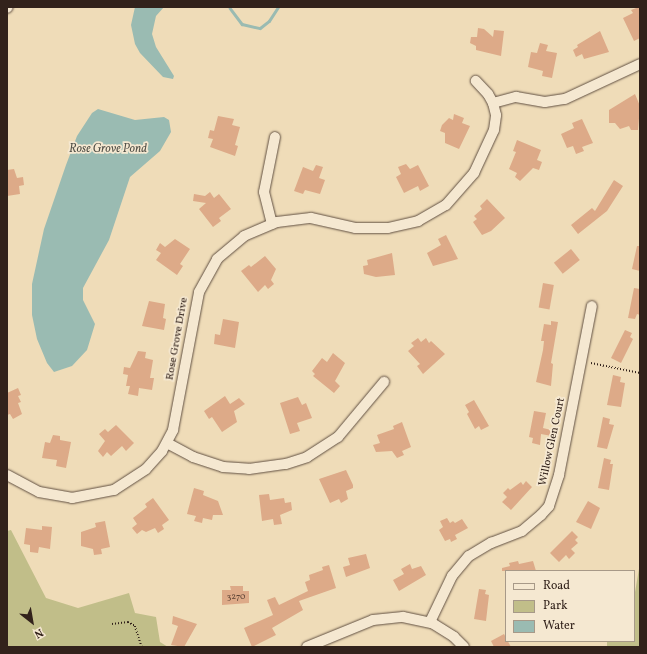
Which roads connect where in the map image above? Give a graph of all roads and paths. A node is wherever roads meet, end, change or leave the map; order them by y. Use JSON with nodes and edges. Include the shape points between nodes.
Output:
{"nodes":[{"id":1,"x":640,"y":64,"type":"edge"},
{"id":2,"x":476,"y":81,"type":"dead end"},
{"id":3,"x":493,"y":103,"type":"junction"},
{"id":4,"x":275,"y":137,"type":"dead end"},
{"id":5,"x":272,"y":224,"type":"junction"},
{"id":6,"x":592,"y":306,"type":"dead end"},
{"id":7,"x":581,"y":361,"type":"junction"},
{"id":8,"x":640,"y":373,"type":"edge"},
{"id":9,"x":384,"y":382,"type":"dead end"},
{"id":10,"x":167,"y":443,"type":"junction"},
{"id":11,"x":7,"y":475,"type":"edge"},
{"id":12,"x":430,"y":622,"type":"junction"},
{"id":13,"x":112,"y":624,"type":"dead end"},
{"id":14,"x":142,"y":647,"type":"edge"},
{"id":15,"x":307,"y":647,"type":"edge"},
{"id":16,"x":464,"y":647,"type":"edge"}],
"edges":[{"from":1,"to":3,"type":"street","via":[[565,99],[545,102],[516,97]]},
{"from":2,"to":3,"type":"street","name":"Rose Grove Drive"},
{"from":3,"to":5,"type":"street","name":"Rose Grove Drive","via":[[496,115],[494,130],[474,173],[450,201],[427,216],[409,224],[377,229],[355,228],[311,218]]},
{"from":4,"to":5,"type":"street","via":[[264,192]]},
{"from":5,"to":10,"type":"street","name":"Rose Grove Drive","via":[[234,243],[217,259],[204,279],[195,306],[175,421]]},
{"from":6,"to":7,"type":"street","name":"Willow Glen Court"},
{"from":7,"to":8,"type":"path"},
{"from":7,"to":12,"type":"street","name":"Willow Glen Court","via":[[558,480],[548,506],[541,516],[522,531],[491,543],[469,556],[452,576]]},
{"from":9,"to":10,"type":"street","via":[[353,421],[333,440],[307,457],[286,464],[249,469],[223,467],[193,457]]},
{"from":10,"to":11,"type":"street","name":"Rose Grove Drive","via":[[155,460],[136,478],[114,490],[94,495],[72,498],[51,495],[28,488]]},
{"from":12,"to":15,"type":"street","via":[[402,617],[373,620]]},
{"from":12,"to":16,"type":"street","via":[[454,637]]},
{"from":13,"to":14,"type":"path","via":[[128,622],[134,626]]}]}
